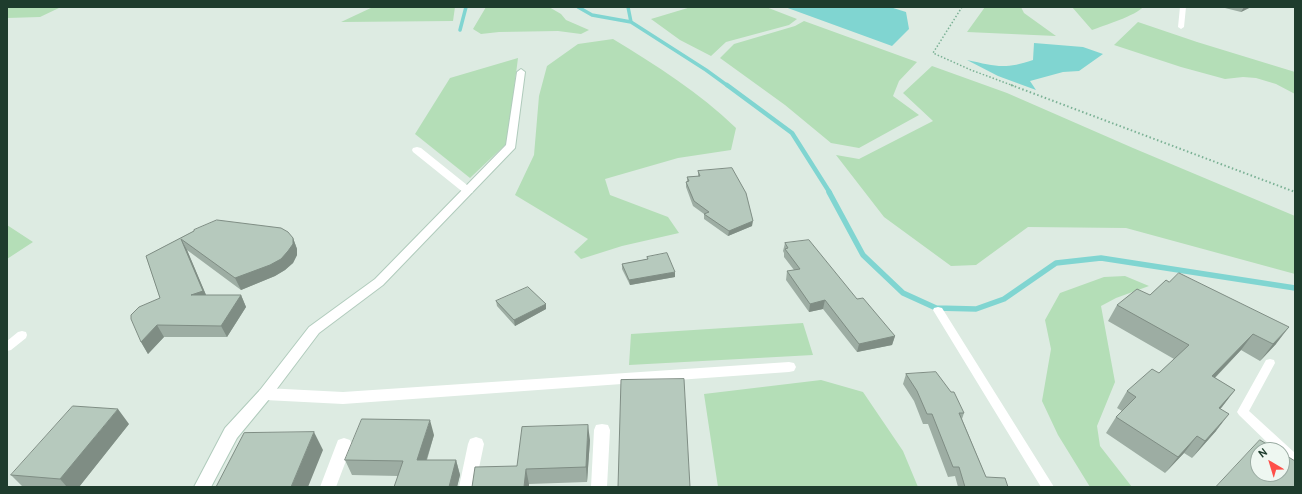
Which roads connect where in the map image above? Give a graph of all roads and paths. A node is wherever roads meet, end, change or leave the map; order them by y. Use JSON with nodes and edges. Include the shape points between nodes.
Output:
{"nodes":[{"id":1,"x":962,"y":7,"type":"edge"},
{"id":2,"x":1183,"y":7,"type":"edge"},
{"id":3,"x":1181,"y":27,"type":"dead end"},
{"id":4,"x":521,"y":72,"type":"dead end"},
{"id":5,"x":417,"y":150,"type":"dead end"},
{"id":6,"x":468,"y":191,"type":"junction"},
{"id":7,"x":1295,"y":192,"type":"edge"},
{"id":8,"x":938,"y":310,"type":"dead end"},
{"id":9,"x":22,"y":335,"type":"dead end"},
{"id":10,"x":7,"y":346,"type":"edge"},
{"id":11,"x":1270,"y":363,"type":"dead end"},
{"id":12,"x":789,"y":367,"type":"dead end"},
{"id":13,"x":265,"y":394,"type":"junction"},
{"id":14,"x":602,"y":430,"type":"dead end"},
{"id":15,"x":476,"y":444,"type":"dead end"},
{"id":16,"x":344,"y":445,"type":"dead end"},
{"id":17,"x":1295,"y":461,"type":"edge"},
{"id":18,"x":202,"y":487,"type":"edge"},
{"id":19,"x":328,"y":487,"type":"edge"},
{"id":20,"x":467,"y":487,"type":"edge"},
{"id":21,"x":599,"y":487,"type":"edge"},
{"id":22,"x":1048,"y":487,"type":"edge"}],
"edges":[{"from":1,"to":7,"type":"path","via":[[933,53],[971,70]]},
{"from":2,"to":3,"type":"lane"},
{"from":4,"to":6,"type":"street","via":[[511,146]]},
{"from":5,"to":6,"type":"street"},
{"from":6,"to":13,"type":"street","via":[[379,282],[314,330]]},
{"from":8,"to":22,"type":"lane"},
{"from":9,"to":10,"type":"lane"},
{"from":11,"to":17,"type":"lane","via":[[1243,412]]},
{"from":12,"to":13,"type":"street","via":[[343,398]]},
{"from":13,"to":18,"type":"street","via":[[231,433]]},
{"from":14,"to":21,"type":"street"},
{"from":15,"to":20,"type":"street"},
{"from":16,"to":19,"type":"street"}]}
